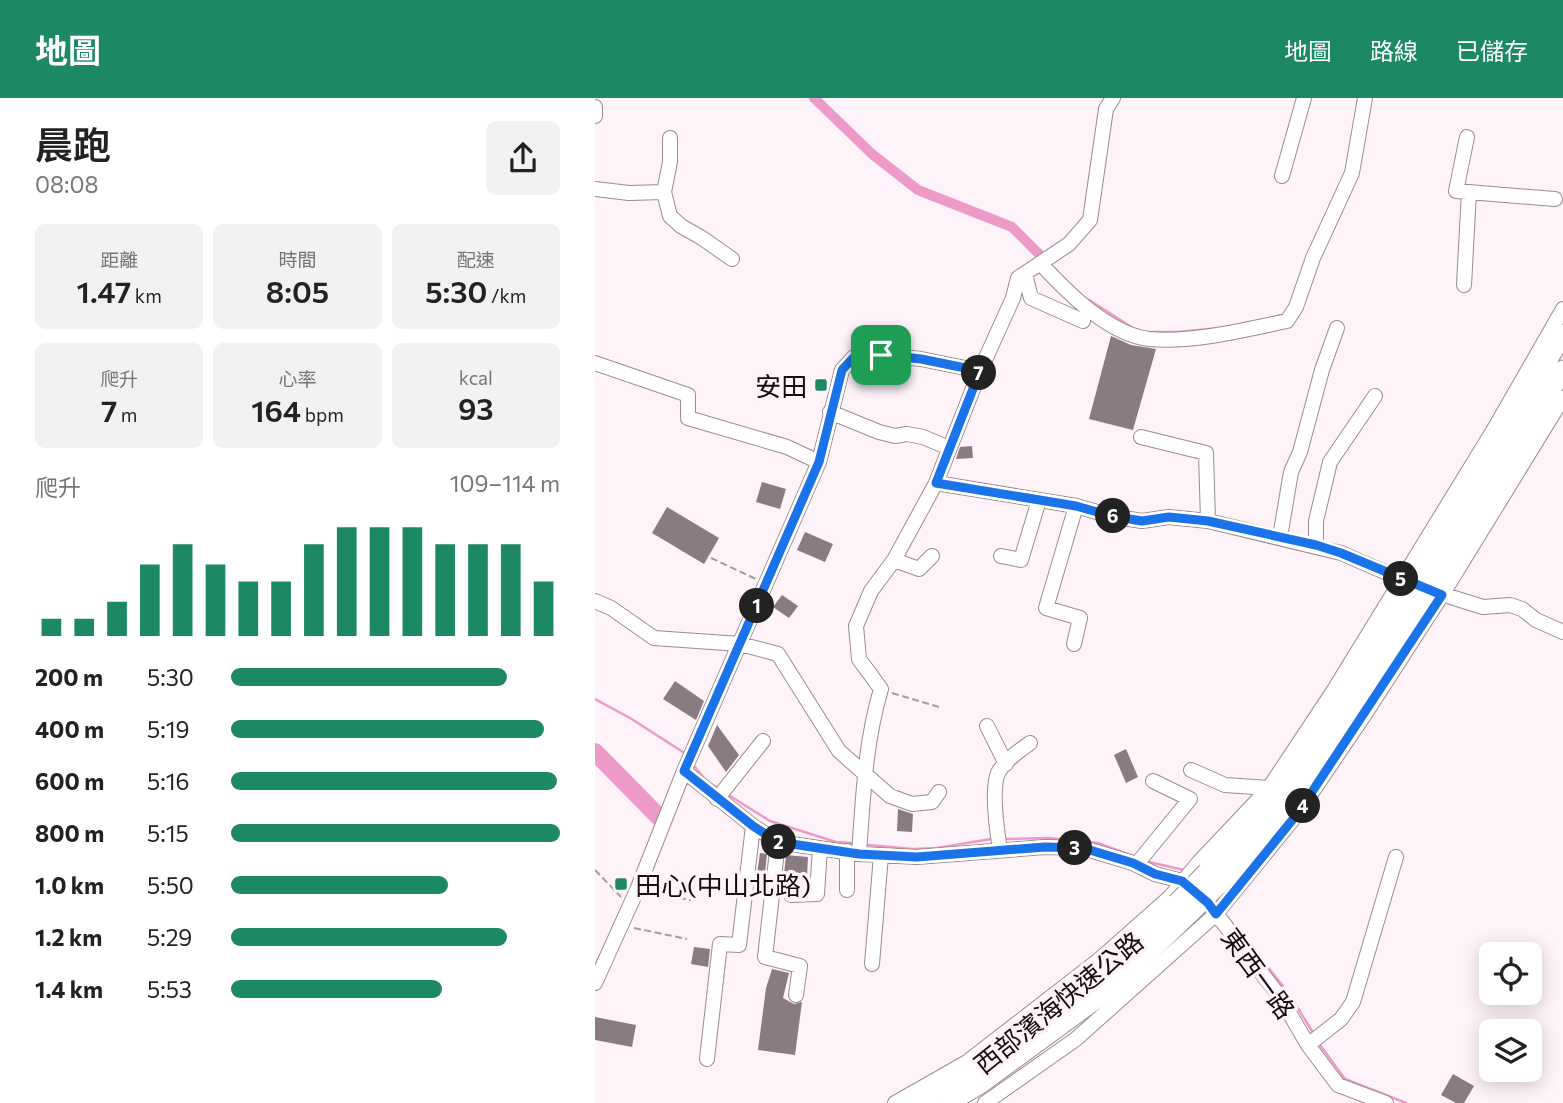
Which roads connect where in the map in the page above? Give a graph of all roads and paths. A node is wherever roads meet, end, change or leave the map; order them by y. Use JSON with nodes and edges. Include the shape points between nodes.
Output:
{"nodes":[{"id":1,"x":1114,"y":98,"type":"edge"},
{"id":2,"x":1304,"y":98,"type":"edge"},
{"id":3,"x":1365,"y":98,"type":"edge"},
{"id":4,"x":595,"y":107,"type":"edge"},
{"id":5,"x":595,"y":116,"type":"edge"},
{"id":6,"x":1467,"y":136,"type":"dead end"},
{"id":7,"x":670,"y":138,"type":"dead end"},
{"id":8,"x":1282,"y":176,"type":"dead end"},
{"id":9,"x":595,"y":189,"type":"edge"},
{"id":10,"x":664,"y":192,"type":"junction"},
{"id":11,"x":1469,"y":192,"type":"junction"},
{"id":12,"x":1555,"y":199,"type":"dead end"},
{"id":13,"x":732,"y":259,"type":"dead end"},
{"id":14,"x":1041,"y":264,"type":"junction"},
{"id":15,"x":1025,"y":274,"type":"junction"},
{"id":16,"x":1464,"y":285,"type":"dead end"},
{"id":17,"x":1013,"y":298,"type":"junction"},
{"id":18,"x":1031,"y":298,"type":"junction"},
{"id":19,"x":1563,"y":309,"type":"edge"},
{"id":20,"x":1083,"y":321,"type":"dead end"},
{"id":21,"x":1337,"y":328,"type":"dead end"},
{"id":22,"x":1563,"y":334,"type":"edge"},
{"id":23,"x":595,"y":363,"type":"edge"},
{"id":24,"x":1563,"y":370,"type":"edge"},
{"id":25,"x":980,"y":371,"type":"junction"},
{"id":26,"x":1375,"y":396,"type":"dead end"},
{"id":27,"x":1563,"y":398,"type":"edge"},
{"id":28,"x":831,"y":412,"type":"junction"},
{"id":29,"x":1141,"y":437,"type":"dead end"},
{"id":30,"x":949,"y":448,"type":"junction"},
{"id":31,"x":819,"y":462,"type":"junction"},
{"id":32,"x":936,"y":483,"type":"junction"},
{"id":33,"x":1039,"y":500,"type":"junction"},
{"id":34,"x":1076,"y":506,"type":"junction"},
{"id":35,"x":1208,"y":521,"type":"junction"},
{"id":36,"x":1280,"y":537,"type":"junction"},
{"id":37,"x":1316,"y":545,"type":"junction"},
{"id":38,"x":932,"y":556,"type":"dead end"},
{"id":39,"x":1001,"y":556,"type":"dead end"},
{"id":40,"x":711,"y":558,"type":"dead end"},
{"id":41,"x":894,"y":560,"type":"junction"},
{"id":42,"x":766,"y":585,"type":"junction"},
{"id":43,"x":1420,"y":589,"type":"junction"},
{"id":44,"x":595,"y":601,"type":"edge"},
{"id":45,"x":1563,"y":632,"type":"edge"},
{"id":46,"x":740,"y":643,"type":"junction"},
{"id":47,"x":1074,"y":644,"type":"dead end"},
{"id":48,"x":881,"y":689,"type":"junction"},
{"id":49,"x":939,"y":707,"type":"dead end"},
{"id":50,"x":987,"y":726,"type":"dead end"},
{"id":51,"x":763,"y":741,"type":"dead end"},
{"id":52,"x":1030,"y":743,"type":"dead end"},
{"id":53,"x":1006,"y":764,"type":"junction"},
{"id":54,"x":1191,"y":770,"type":"dead end"},
{"id":55,"x":684,"y":771,"type":"junction"},
{"id":56,"x":864,"y":773,"type":"junction"},
{"id":57,"x":1153,"y":781,"type":"dead end"},
{"id":58,"x":1269,"y":788,"type":"junction"},
{"id":59,"x":939,"y":792,"type":"dead end"},
{"id":60,"x":717,"y":799,"type":"junction"},
{"id":61,"x":753,"y":826,"type":"junction"},
{"id":62,"x":778,"y":842,"type":"junction"},
{"id":63,"x":820,"y":848,"type":"junction"},
{"id":64,"x":1000,"y":850,"type":"junction"},
{"id":65,"x":853,"y":853,"type":"junction"},
{"id":66,"x":881,"y":855,"type":"junction"},
{"id":67,"x":1396,"y":857,"type":"dead end"},
{"id":68,"x":1136,"y":865,"type":"junction"},
{"id":69,"x":595,"y":870,"type":"edge"},
{"id":70,"x":1182,"y":881,"type":"junction"},
{"id":71,"x":636,"y":890,"type":"junction"},
{"id":72,"x":847,"y":890,"type":"dead end"},
{"id":73,"x":792,"y":895,"type":"dead end"},
{"id":74,"x":691,"y":900,"type":"dead end"},
{"id":75,"x":629,"y":906,"type":"junction"},
{"id":76,"x":1183,"y":908,"type":"junction"},
{"id":77,"x":1216,"y":914,"type":"junction"},
{"id":78,"x":619,"y":925,"type":"junction"},
{"id":79,"x":687,"y":939,"type":"dead end"},
{"id":80,"x":872,"y":964,"type":"dead end"},
{"id":81,"x":595,"y":983,"type":"edge"},
{"id":82,"x":796,"y":995,"type":"dead end"},
{"id":83,"x":1308,"y":1045,"type":"junction"},
{"id":84,"x":707,"y":1059,"type":"dead end"},
{"id":85,"x":1358,"y":1098,"type":"edge"},
{"id":86,"x":895,"y":1103,"type":"edge"},
{"id":87,"x":919,"y":1103,"type":"edge"},
{"id":88,"x":948,"y":1103,"type":"edge"},
{"id":89,"x":985,"y":1103,"type":"edge"},
{"id":90,"x":1386,"y":1103,"type":"edge"}],
"edges":[{"from":1,"to":14,"type":"street","via":[[1106,109],[1090,220],[1069,244]]},
{"from":2,"to":8,"type":"street"},
{"from":3,"to":14,"type":"street","via":[[1352,173],[1287,321],[1211,335],[1148,339],[1121,330],[1074,298]]},
{"from":4,"to":5,"type":"street"},
{"from":6,"to":11,"type":"street","via":[[1456,191]]},
{"from":7,"to":10,"type":"street"},
{"from":9,"to":10,"type":"street"},
{"from":10,"to":13,"type":"street","via":[[670,216]]},
{"from":11,"to":12,"type":"street"},
{"from":11,"to":16,"type":"street"},
{"from":14,"to":15,"type":"street"},
{"from":15,"to":17,"type":"street","via":[[1018,278]]},
{"from":15,"to":18,"type":"street"},
{"from":17,"to":18,"type":"street"},
{"from":17,"to":25,"type":"street"},
{"from":18,"to":20,"type":"street"},
{"from":19,"to":43,"type":"street","via":[[1493,431]]},
{"from":21,"to":36,"type":"street","via":[[1291,472]]},
{"from":22,"to":43,"type":"highway","name":"西部濱海快速公路"},
{"from":23,"to":31,"type":"street","via":[[688,396],[688,418],[787,447]]},
{"from":24,"to":43,"type":"highway","name":"西部濱海快速公路"},
{"from":25,"to":28,"type":"street","via":[[865,353],[842,370]]},
{"from":25,"to":30,"type":"street"},
{"from":26,"to":37,"type":"street","via":[[1330,462],[1316,522]]},
{"from":27,"to":43,"type":"street"},
{"from":28,"to":30,"type":"street","via":[[879,432],[923,437]]},
{"from":28,"to":31,"type":"street"},
{"from":29,"to":35,"type":"street","via":[[1206,453]]},
{"from":30,"to":32,"type":"street"},
{"from":31,"to":42,"type":"street"},
{"from":32,"to":33,"type":"street"},
{"from":32,"to":41,"type":"street"},
{"from":33,"to":34,"type":"street"},
{"from":33,"to":39,"type":"street","via":[[1021,560]]},
{"from":34,"to":35,"type":"street","via":[[1142,521],[1169,517]]},
{"from":34,"to":47,"type":"street","via":[[1046,608],[1080,618]]},
{"from":35,"to":36,"type":"street"},
{"from":36,"to":37,"type":"street"},
{"from":37,"to":43,"type":"street"},
{"from":38,"to":41,"type":"street","via":[[919,569]]},
{"from":40,"to":42,"type":"path"},
{"from":41,"to":48,"type":"street","via":[[871,592],[856,626],[859,659]]},
{"from":42,"to":46,"type":"street"},
{"from":43,"to":45,"type":"street","via":[[1483,607],[1510,605]]},
{"from":43,"to":58,"type":"street","via":[[1335,690]]},
{"from":43,"to":76,"type":"highway","name":"西部濱海快速公路","bridge":true,"via":[[1281,787],[1213,878]]},
{"from":43,"to":77,"type":"street","via":[[1298,813]]},
{"from":44,"to":46,"type":"street","via":[[653,638]]},
{"from":46,"to":55,"type":"street"},
{"from":46,"to":56,"type":"street","via":[[778,654],[839,751]]},
{"from":48,"to":49,"type":"path"},
{"from":48,"to":56,"type":"street"},
{"from":50,"to":53,"type":"street"},
{"from":51,"to":60,"type":"street"},
{"from":52,"to":53,"type":"street"},
{"from":53,"to":64,"type":"street","via":[[998,774],[996,792]]},
{"from":54,"to":58,"type":"street","via":[[1225,785]]},
{"from":55,"to":60,"type":"street","name":"東西一路"},
{"from":55,"to":71,"type":"street"},
{"from":56,"to":59,"type":"street","via":[[890,796],[912,804],[932,802]]},
{"from":56,"to":65,"type":"street"},
{"from":57,"to":68,"type":"street","via":[[1189,799]]},
{"from":58,"to":70,"type":"street"},
{"from":60,"to":61,"type":"street","name":"東西一路"},
{"from":61,"to":62,"type":"street","name":"東西一路"},
{"from":61,"to":84,"type":"street","via":[[739,945],[720,944]]},
{"from":62,"to":63,"type":"street","name":"東西一路"},
{"from":62,"to":82,"type":"street","via":[[765,957],[800,966]]},
{"from":63,"to":65,"type":"street","name":"東西一路"},
{"from":63,"to":73,"type":"street","via":[[817,894]]},
{"from":64,"to":66,"type":"street","name":"東西一路","via":[[917,857]]},
{"from":64,"to":68,"type":"street","name":"東西一路","via":[[1083,848]]},
{"from":65,"to":66,"type":"street","name":"東西一路"},
{"from":65,"to":72,"type":"street"},
{"from":66,"to":80,"type":"street"},
{"from":67,"to":83,"type":"street","via":[[1353,1002],[1341,1020]]},
{"from":68,"to":70,"type":"street","name":"東西一路"},
{"from":69,"to":75,"type":"path"},
{"from":70,"to":77,"type":"street","name":"東西一路"},
{"from":70,"to":86,"type":"street","via":[[1110,950],[1037,1009],[967,1062]]},
{"from":71,"to":74,"type":"path"},
{"from":71,"to":75,"type":"street"},
{"from":75,"to":78,"type":"street"},
{"from":76,"to":87,"type":"highway","name":"西部濱海快速公路","via":[[977,1070]]},
{"from":76,"to":88,"type":"highway","name":"西部濱海快速公路","via":[[1114,986]]},
{"from":77,"to":83,"type":"street","name":"東西一路","via":[[1280,997]]},
{"from":77,"to":89,"type":"street","via":[[1076,1039]]},
{"from":78,"to":79,"type":"path"},
{"from":78,"to":81,"type":"street"},
{"from":83,"to":85,"type":"street","name":"東西一路","via":[[1338,1085]]},
{"from":85,"to":90,"type":"street","name":"東西一路"}]}
